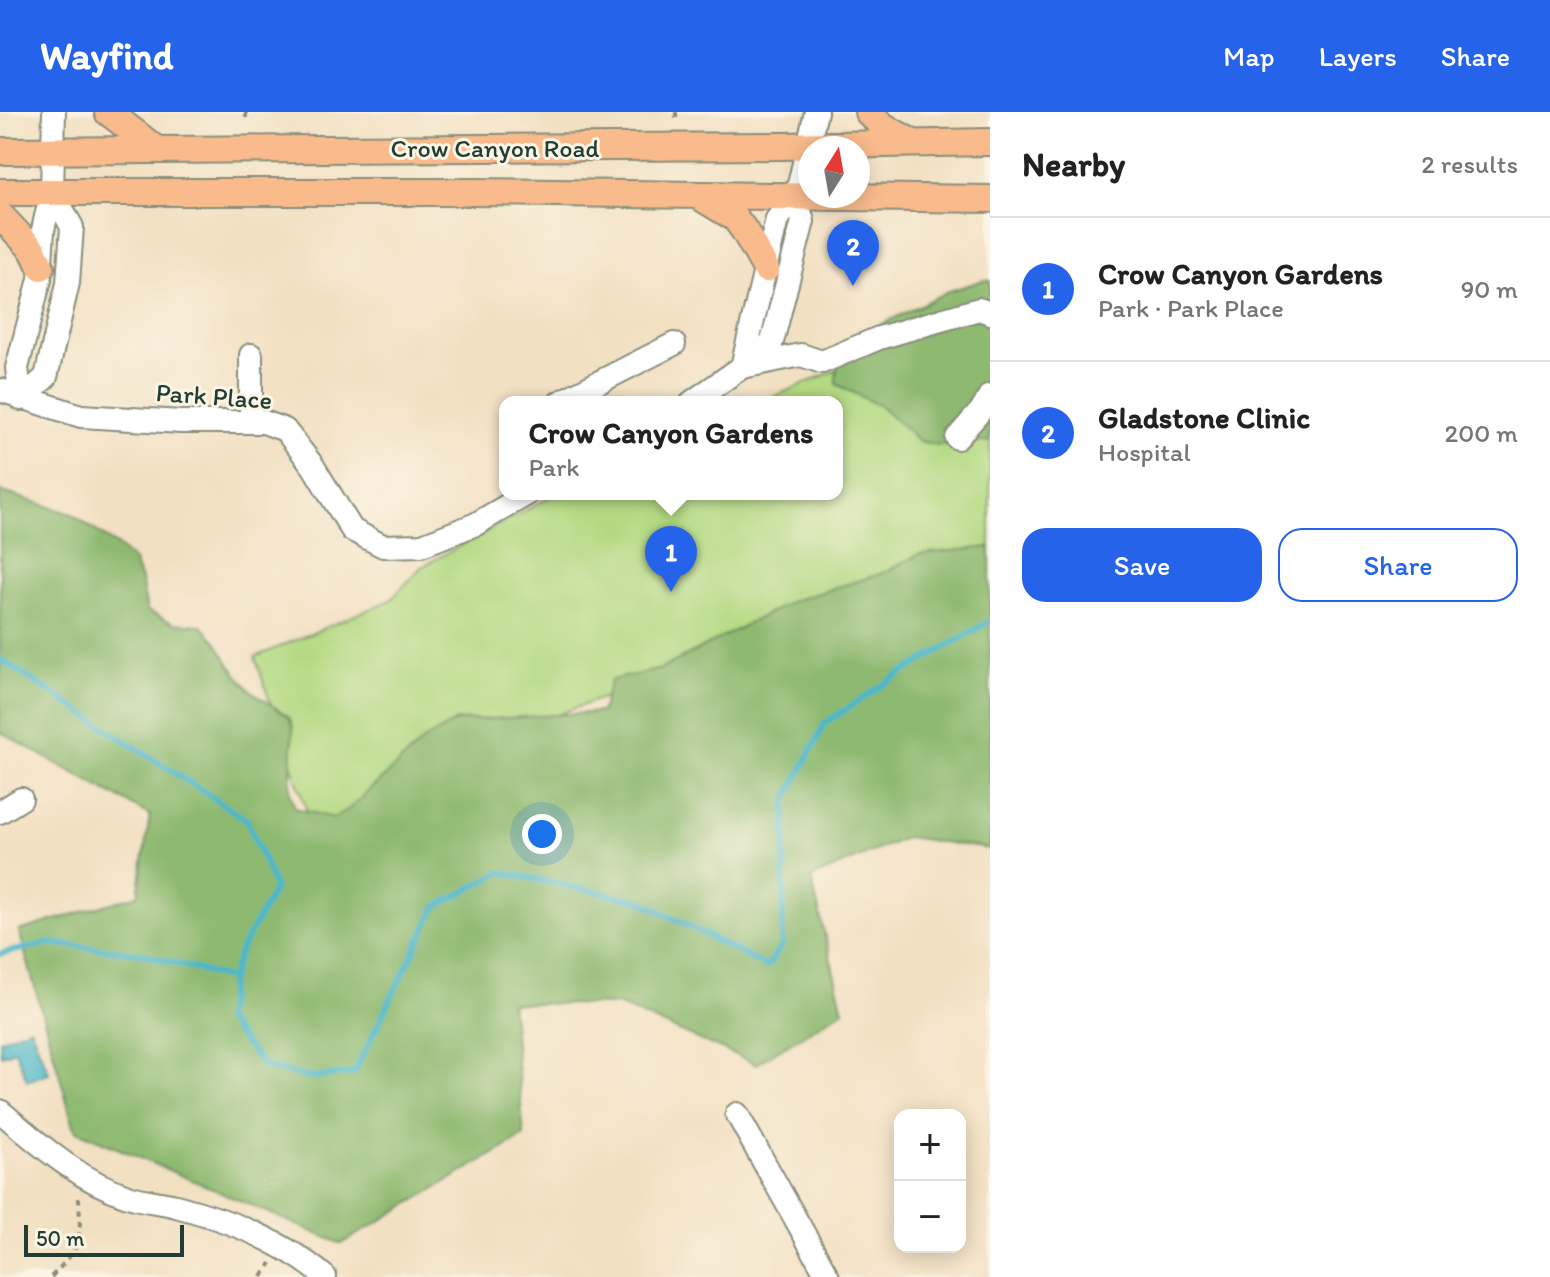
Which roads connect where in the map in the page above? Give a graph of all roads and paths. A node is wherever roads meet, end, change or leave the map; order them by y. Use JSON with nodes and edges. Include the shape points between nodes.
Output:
{"nodes":[{"id":1,"x":54,"y":112,"type":"edge"},
{"id":2,"x":108,"y":112,"type":"edge"},
{"id":3,"x":246,"y":112,"type":"edge"},
{"id":4,"x":816,"y":112,"type":"edge"},
{"id":5,"x":868,"y":112,"type":"edge"},
{"id":6,"x":246,"y":121,"type":"dead end"},
{"id":7,"x":810,"y":136,"type":"edge"},
{"id":8,"x":990,"y":142,"type":"edge"},
{"id":9,"x":914,"y":143,"type":"junction"},
{"id":10,"x":870,"y":144,"type":"edge"},
{"id":11,"x":798,"y":145,"type":"edge"},
{"id":12,"x":54,"y":150,"type":"junction"},
{"id":13,"x":157,"y":150,"type":"junction"},
{"id":14,"x":0,"y":151,"type":"edge"},
{"id":15,"x":798,"y":188,"type":"edge"},
{"id":16,"x":52,"y":191,"type":"junction"},
{"id":17,"x":0,"y":192,"type":"edge"},
{"id":18,"x":697,"y":195,"type":"junction"},
{"id":19,"x":796,"y":197,"type":"junction"},
{"id":20,"x":990,"y":199,"type":"edge"},
{"id":21,"x":0,"y":215,"type":"edge"},
{"id":22,"x":41,"y":267,"type":"junction"},
{"id":23,"x":766,"y":269,"type":"junction"},
{"id":24,"x":990,"y":313,"type":"edge"},
{"id":25,"x":674,"y":344,"type":"dead end"},
{"id":26,"x":251,"y":355,"type":"dead end"},
{"id":27,"x":742,"y":367,"type":"junction"},
{"id":28,"x":10,"y":394,"type":"edge"},
{"id":29,"x":990,"y":395,"type":"edge"},
{"id":30,"x":572,"y":396,"type":"edge"},
{"id":31,"x":701,"y":396,"type":"edge"},
{"id":32,"x":251,"y":422,"type":"junction"},
{"id":33,"x":957,"y":438,"type":"dead end"},
{"id":34,"x":517,"y":500,"type":"edge"},
{"id":35,"x":21,"y":799,"type":"dead end"},
{"id":36,"x":0,"y":812,"type":"edge"},
{"id":37,"x":0,"y":1111,"type":"edge"},
{"id":38,"x":737,"y":1114,"type":"dead end"},
{"id":39,"x":74,"y":1168,"type":"junction"},
{"id":40,"x":51,"y":1277,"type":"edge"},
{"id":41,"x":325,"y":1277,"type":"edge"},
{"id":42,"x":828,"y":1277,"type":"edge"}],
"edges":[{"from":1,"to":12,"type":"street"},
{"from":2,"to":13,"type":"main road"},
{"from":3,"to":6,"type":"path"},
{"from":4,"to":7,"type":"street"},
{"from":5,"to":9,"type":"main road"},
{"from":8,"to":9,"type":"main road","name":"Crow Canyon Road"},
{"from":9,"to":10,"type":"main road","name":"Crow Canyon Road"},
{"from":11,"to":13,"type":"main road","name":"Crow Canyon Road"},
{"from":12,"to":13,"type":"main road","name":"Crow Canyon Road"},
{"from":12,"to":14,"type":"main road","name":"Crow Canyon Road"},
{"from":12,"to":16,"type":"street"},
{"from":15,"to":19,"type":"street"},
{"from":16,"to":17,"type":"main road","name":"Crow Canyon Road"},
{"from":16,"to":18,"type":"main road","name":"Crow Canyon Road"},
{"from":16,"to":22,"type":"street"},
{"from":16,"to":28,"type":"street","via":[[72,227],[68,283],[46,377]]},
{"from":18,"to":19,"type":"main road","name":"Crow Canyon Road"},
{"from":18,"to":23,"type":"main road","via":[[735,218]]},
{"from":19,"to":20,"type":"main road","name":"Crow Canyon Road"},
{"from":19,"to":23,"type":"street","via":[[777,219]]},
{"from":19,"to":27,"type":"street","via":[[803,221],[772,342]]},
{"from":21,"to":22,"type":"main road","via":[[33,250]]},
{"from":22,"to":28,"type":"street"},
{"from":23,"to":27,"type":"street"},
{"from":24,"to":27,"type":"street","via":[[979,309],[879,338],[822,362],[801,355]]},
{"from":25,"to":30,"type":"street"},
{"from":26,"to":32,"type":"street"},
{"from":27,"to":31,"type":"street"},
{"from":28,"to":32,"type":"street","name":"Park Place","via":[[81,416]]},
{"from":29,"to":33,"type":"street"},
{"from":32,"to":34,"type":"street","name":"Park Place","via":[[285,430],[352,530],[383,546],[422,545],[476,524]]},
{"from":35,"to":36,"type":"street"},
{"from":37,"to":39,"type":"street"},
{"from":38,"to":42,"type":"street"},
{"from":39,"to":40,"type":"path","via":[[81,1235],[74,1254]]},
{"from":39,"to":41,"type":"street","via":[[128,1196],[248,1230],[307,1261]]}]}
